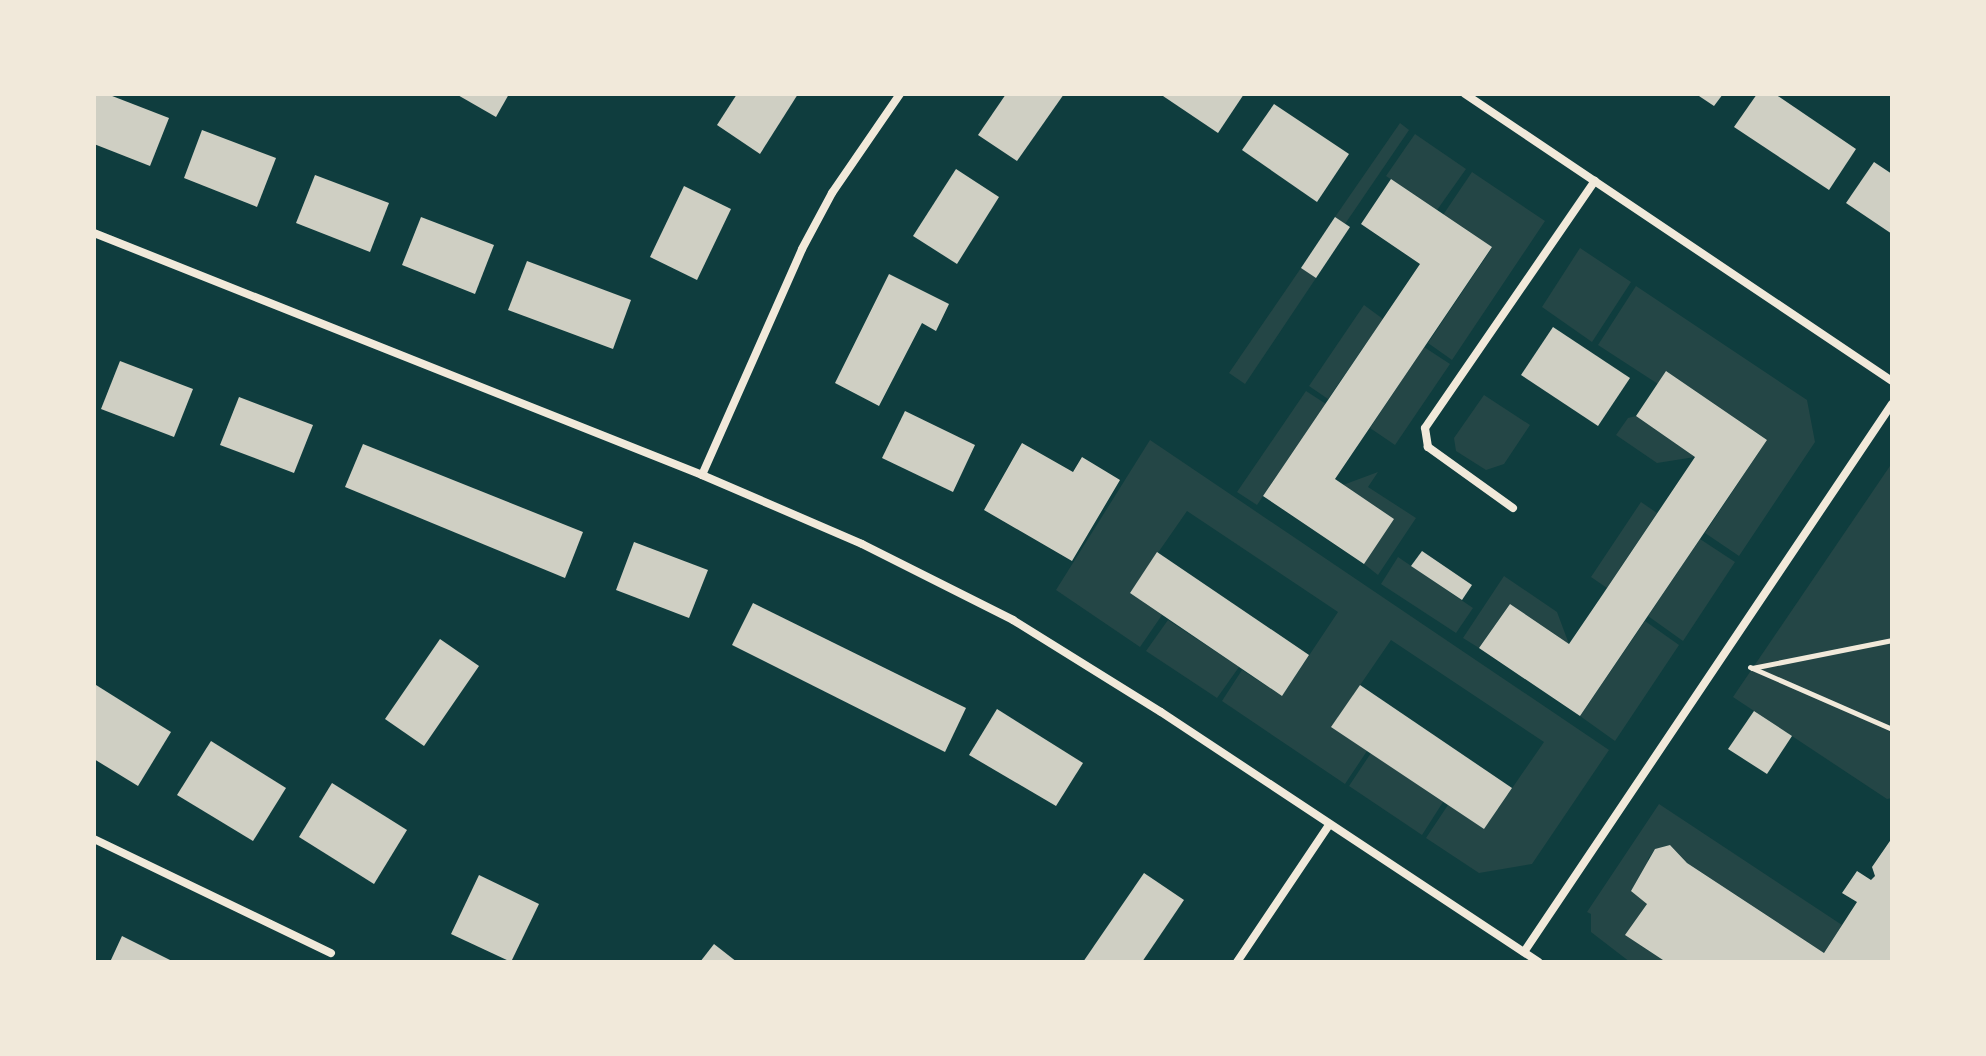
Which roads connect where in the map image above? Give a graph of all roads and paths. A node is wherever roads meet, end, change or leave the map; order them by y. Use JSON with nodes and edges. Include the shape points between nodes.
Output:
{"nodes":[{"id":1,"x":900,"y":94,"type":"edge"},
{"id":2,"x":1465,"y":94,"type":"edge"},
{"id":3,"x":1595,"y":181,"type":"junction"},
{"id":4,"x":94,"y":233,"type":"edge"},
{"id":5,"x":1892,"y":381,"type":"edge"},
{"id":6,"x":1892,"y":404,"type":"edge"},
{"id":7,"x":702,"y":475,"type":"junction"},
{"id":8,"x":1513,"y":508,"type":"dead end"},
{"id":9,"x":1892,"y":640,"type":"edge"},
{"id":10,"x":1725,"y":652,"type":"junction"},
{"id":11,"x":1752,"y":668,"type":"junction"},
{"id":12,"x":1892,"y":729,"type":"edge"},
{"id":13,"x":1329,"y":825,"type":"junction"},
{"id":14,"x":94,"y":839,"type":"edge"},
{"id":15,"x":1524,"y":952,"type":"junction"},
{"id":16,"x":331,"y":953,"type":"dead end"},
{"id":17,"x":1237,"y":962,"type":"edge"},
{"id":18,"x":1539,"y":962,"type":"edge"}],
"edges":[{"from":1,"to":7,"type":"street","via":[[832,193],[802,249]]},
{"from":2,"to":3,"type":"street"},
{"from":3,"to":5,"type":"street"},
{"from":3,"to":8,"type":"street","via":[[1425,428],[1428,447]]},
{"from":4,"to":7,"type":"street"},
{"from":6,"to":10,"type":"street"},
{"from":7,"to":13,"type":"street","via":[[862,544],[1013,620]]},
{"from":9,"to":11,"type":"path"},
{"from":10,"to":11,"type":"path"},
{"from":10,"to":15,"type":"street"},
{"from":11,"to":12,"type":"path"},
{"from":13,"to":15,"type":"street"},
{"from":13,"to":17,"type":"street"},
{"from":14,"to":16,"type":"street"},
{"from":15,"to":18,"type":"street"}]}
